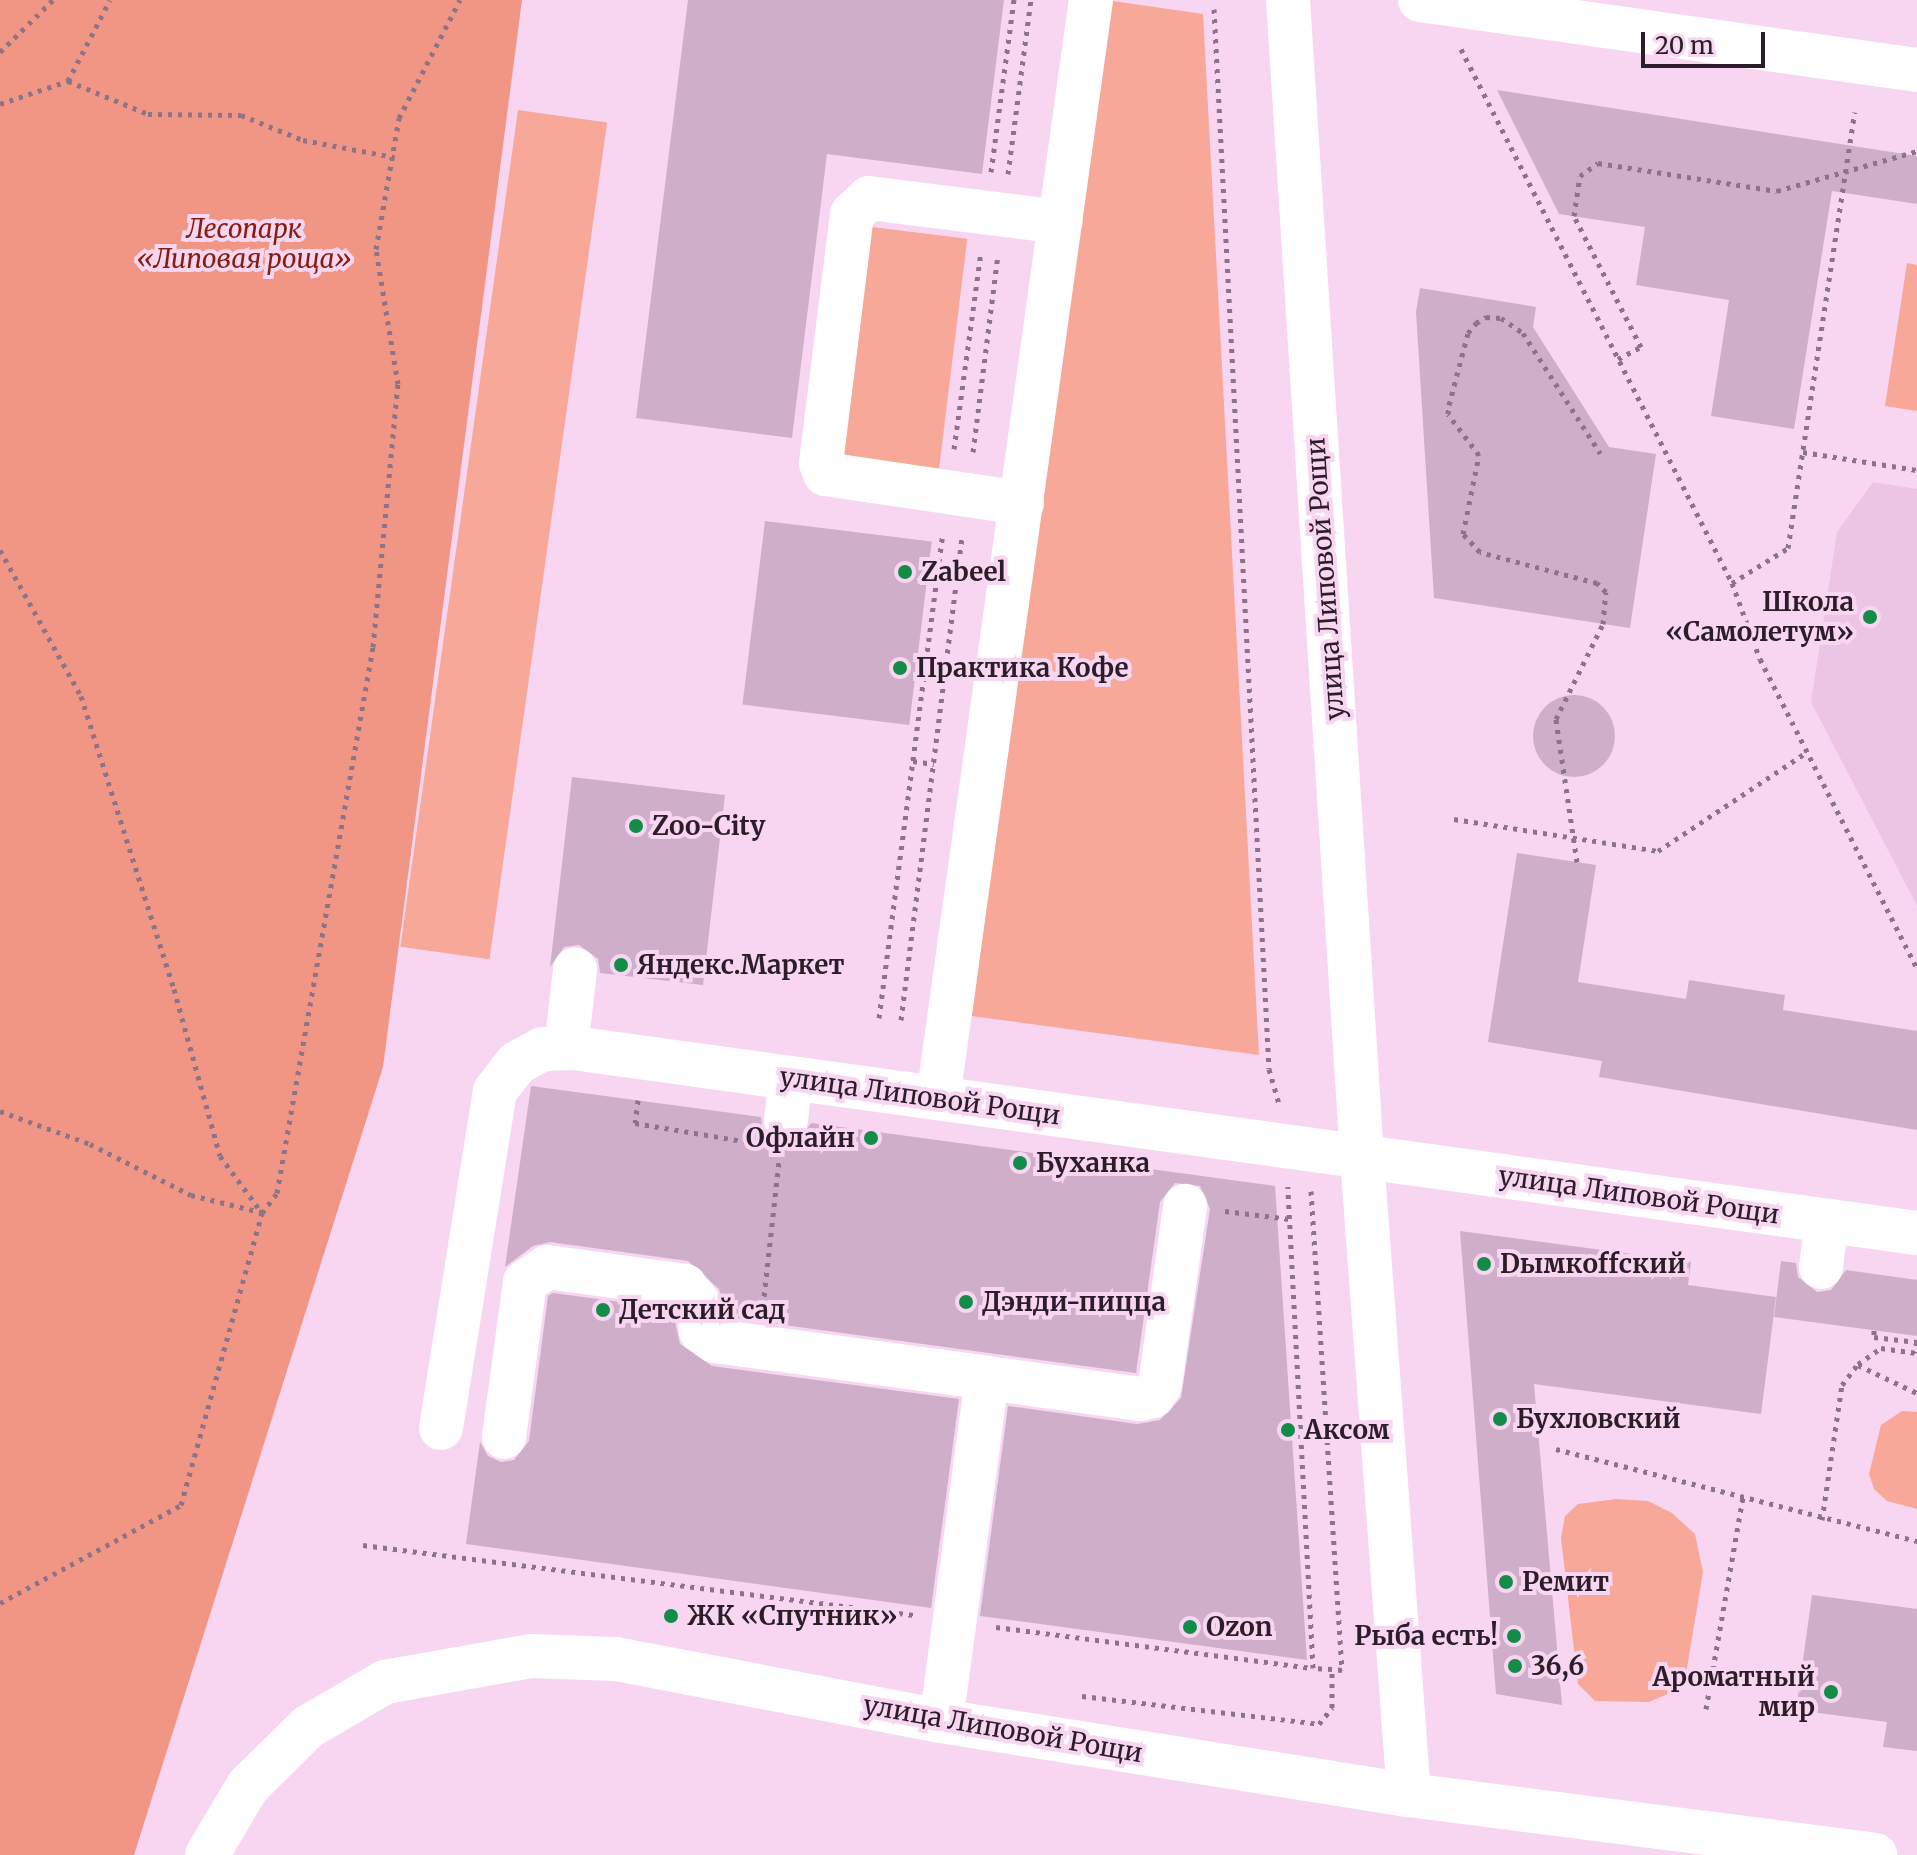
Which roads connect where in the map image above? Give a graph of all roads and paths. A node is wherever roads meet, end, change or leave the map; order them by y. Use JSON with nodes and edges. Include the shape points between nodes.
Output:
{"nodes":[{"id":1,"x":53,"y":0,"type":"edge"},
{"id":2,"x":110,"y":0,"type":"edge"},
{"id":3,"x":460,"y":0,"type":"edge"},
{"id":4,"x":1091,"y":0,"type":"edge"},
{"id":5,"x":1288,"y":0,"type":"edge"},
{"id":6,"x":1420,"y":0,"type":"edge"},
{"id":7,"x":1214,"y":9,"type":"dead end"},
{"id":8,"x":1461,"y":49,"type":"dead end"},
{"id":9,"x":0,"y":52,"type":"edge"},
{"id":10,"x":1917,"y":70,"type":"edge"},
{"id":11,"x":68,"y":81,"type":"junction"},
{"id":12,"x":0,"y":104,"type":"edge"},
{"id":13,"x":1855,"y":112,"type":"dead end"},
{"id":14,"x":1917,"y":151,"type":"edge"},
{"id":15,"x":394,"y":157,"type":"junction"},
{"id":16,"x":1061,"y":222,"type":"junction"},
{"id":17,"x":1618,"y":359,"type":"junction"},
{"id":18,"x":1803,"y":452,"type":"junction"},
{"id":19,"x":1600,"y":453,"type":"dead end"},
{"id":20,"x":1917,"y":470,"type":"edge"},
{"id":21,"x":1022,"y":503,"type":"junction"},
{"id":22,"x":0,"y":550,"type":"edge"},
{"id":23,"x":1732,"y":583,"type":"junction"},
{"id":24,"x":1807,"y":752,"type":"junction"},
{"id":25,"x":913,"y":761,"type":"dead end"},
{"id":26,"x":934,"y":764,"type":"dead end"},
{"id":27,"x":1454,"y":819,"type":"dead end"},
{"id":28,"x":1577,"y":862,"type":"dead end"},
{"id":29,"x":1917,"y":968,"type":"edge"},
{"id":30,"x":575,"y":970,"type":"dead end"},
{"id":31,"x":566,"y":1048,"type":"junction"},
{"id":32,"x":938,"y":1098,"type":"junction"},
{"id":33,"x":638,"y":1100,"type":"dead end"},
{"id":34,"x":1280,"y":1107,"type":"dead end"},
{"id":35,"x":0,"y":1111,"type":"edge"},
{"id":36,"x":781,"y":1122,"type":"junction"},
{"id":37,"x":1362,"y":1157,"type":"junction"},
{"id":38,"x":1287,"y":1179,"type":"dead end"},
{"id":39,"x":1310,"y":1181,"type":"dead end"},
{"id":40,"x":1185,"y":1206,"type":"dead end"},
{"id":41,"x":262,"y":1213,"type":"junction"},
{"id":42,"x":1260,"y":1215,"type":"dead end"},
{"id":43,"x":1290,"y":1219,"type":"junction"},
{"id":44,"x":1827,"y":1220,"type":"junction"},
{"id":45,"x":1917,"y":1233,"type":"edge"},
{"id":46,"x":1821,"y":1267,"type":"dead end"},
{"id":47,"x":1874,"y":1330,"type":"dead end"},
{"id":48,"x":759,"y":1346,"type":"junction"},
{"id":49,"x":1916,"y":1353,"type":"edge"},
{"id":50,"x":1858,"y":1364,"type":"junction"},
{"id":51,"x":987,"y":1378,"type":"junction"},
{"id":52,"x":1917,"y":1393,"type":"edge"},
{"id":53,"x":441,"y":1428,"type":"dead end"},
{"id":54,"x":504,"y":1437,"type":"dead end"},
{"id":55,"x":1556,"y":1449,"type":"dead end"},
{"id":56,"x":1743,"y":1496,"type":"junction"},
{"id":57,"x":1822,"y":1520,"type":"junction"},
{"id":58,"x":1917,"y":1541,"type":"edge"},
{"id":59,"x":363,"y":1545,"type":"dead end"},
{"id":60,"x":0,"y":1603,"type":"edge"},
{"id":61,"x":919,"y":1616,"type":"dead end"},
{"id":62,"x":988,"y":1626,"type":"dead end"},
{"id":63,"x":1313,"y":1668,"type":"junction"},
{"id":64,"x":1332,"y":1669,"type":"junction"},
{"id":65,"x":1065,"y":1694,"type":"dead end"},
{"id":66,"x":1706,"y":1709,"type":"dead end"},
{"id":67,"x":941,"y":1721,"type":"junction"},
{"id":68,"x":1409,"y":1795,"type":"junction"},
{"id":69,"x":207,"y":1855,"type":"edge"},
{"id":70,"x":1875,"y":1855,"type":"edge"}],
"edges":[{"from":1,"to":9,"type":"path"},
{"from":2,"to":11,"type":"path"},
{"from":3,"to":15,"type":"path","via":[[399,118]]},
{"from":4,"to":16,"type":"street"},
{"from":5,"to":37,"type":"street","name":"улица Липовой Рощи"},
{"from":6,"to":10,"type":"street"},
{"from":7,"to":34,"type":"path","via":[[1269,1069]]},
{"from":8,"to":17,"type":"path"},
{"from":11,"to":12,"type":"path"},
{"from":11,"to":15,"type":"path","via":[[148,114],[241,115],[303,140]]},
{"from":13,"to":18,"type":"path"},
{"from":14,"to":17,"type":"path","via":[[1777,191],[1598,163],[1580,176],[1574,216],[1641,347]]},
{"from":15,"to":41,"type":"path","via":[[376,249],[398,384],[373,647],[277,1193]]},
{"from":16,"to":21,"type":"street"},
{"from":16,"to":21,"type":"street","via":[[869,198],[852,214],[821,463],[825,474]]},
{"from":17,"to":23,"type":"path"},
{"from":18,"to":20,"type":"path"},
{"from":18,"to":23,"type":"path","via":[[1788,548]]},
{"from":19,"to":28,"type":"path","via":[[1523,333],[1501,318],[1476,323],[1468,333],[1448,414],[1479,455],[1463,534],[1480,552],[1597,583],[1606,592],[1603,624],[1556,719]]},
{"from":21,"to":32,"type":"street"},
{"from":22,"to":41,"type":"path","via":[[81,696],[174,989],[220,1156]]},
{"from":23,"to":24,"type":"path","via":[[1760,659]]},
{"from":24,"to":27,"type":"path","via":[[1658,851]]},
{"from":24,"to":29,"type":"path"},
{"from":25,"to":26,"type":"path"},
{"from":30,"to":31,"type":"street"},
{"from":31,"to":36,"type":"street","name":"улица Липовой Рощи"},
{"from":31,"to":53,"type":"street","name":"улица Липовой Рощи","via":[[542,1049],[517,1063],[495,1091]]},
{"from":32,"to":36,"type":"street","name":"улица Липовой Рощи"},
{"from":32,"to":37,"type":"street","name":"улица Липовой Рощи"},
{"from":33,"to":36,"type":"path","via":[[635,1123]]},
{"from":35,"to":41,"type":"path","via":[[90,1144],[191,1195]]},
{"from":36,"to":48,"type":"path"},
{"from":37,"to":44,"type":"street","name":"улица Липовой Рощи"},
{"from":37,"to":68,"type":"street"},
{"from":38,"to":43,"type":"path"},
{"from":39,"to":64,"type":"path","via":[[1342,1670]]},
{"from":40,"to":51,"type":"street","via":[[1160,1385],[1153,1396],[1140,1399]]},
{"from":41,"to":60,"type":"path","via":[[181,1505]]},
{"from":42,"to":43,"type":"path"},
{"from":43,"to":63,"type":"path"},
{"from":44,"to":45,"type":"street","name":"улица Липовой Рощи"},
{"from":44,"to":46,"type":"street"},
{"from":47,"to":49,"type":"path","via":[[1874,1337],[1917,1342]]},
{"from":48,"to":51,"type":"street"},
{"from":48,"to":54,"type":"street","via":[[715,1341],[701,1331],[699,1304],[685,1286],[547,1267],[525,1282]]},
{"from":49,"to":50,"type":"path","via":[[1881,1348]]},
{"from":50,"to":52,"type":"path"},
{"from":50,"to":57,"type":"path","via":[[1842,1385]]},
{"from":51,"to":67,"type":"street"},
{"from":55,"to":56,"type":"path"},
{"from":56,"to":57,"type":"path"},
{"from":56,"to":66,"type":"path"},
{"from":57,"to":58,"type":"path"},
{"from":59,"to":61,"type":"path"},
{"from":62,"to":63,"type":"path"},
{"from":63,"to":64,"type":"path"},
{"from":64,"to":65,"type":"path","via":[[1332,1708],[1319,1724]]},
{"from":67,"to":68,"type":"street","name":"улица Липовой Рощи"},
{"from":67,"to":69,"type":"street","name":"улица Липовой Рощи","via":[[616,1659],[531,1656],[448,1667],[385,1682],[308,1727],[248,1786]]},
{"from":68,"to":70,"type":"street","name":"улица Липовой Рощи"}]}
